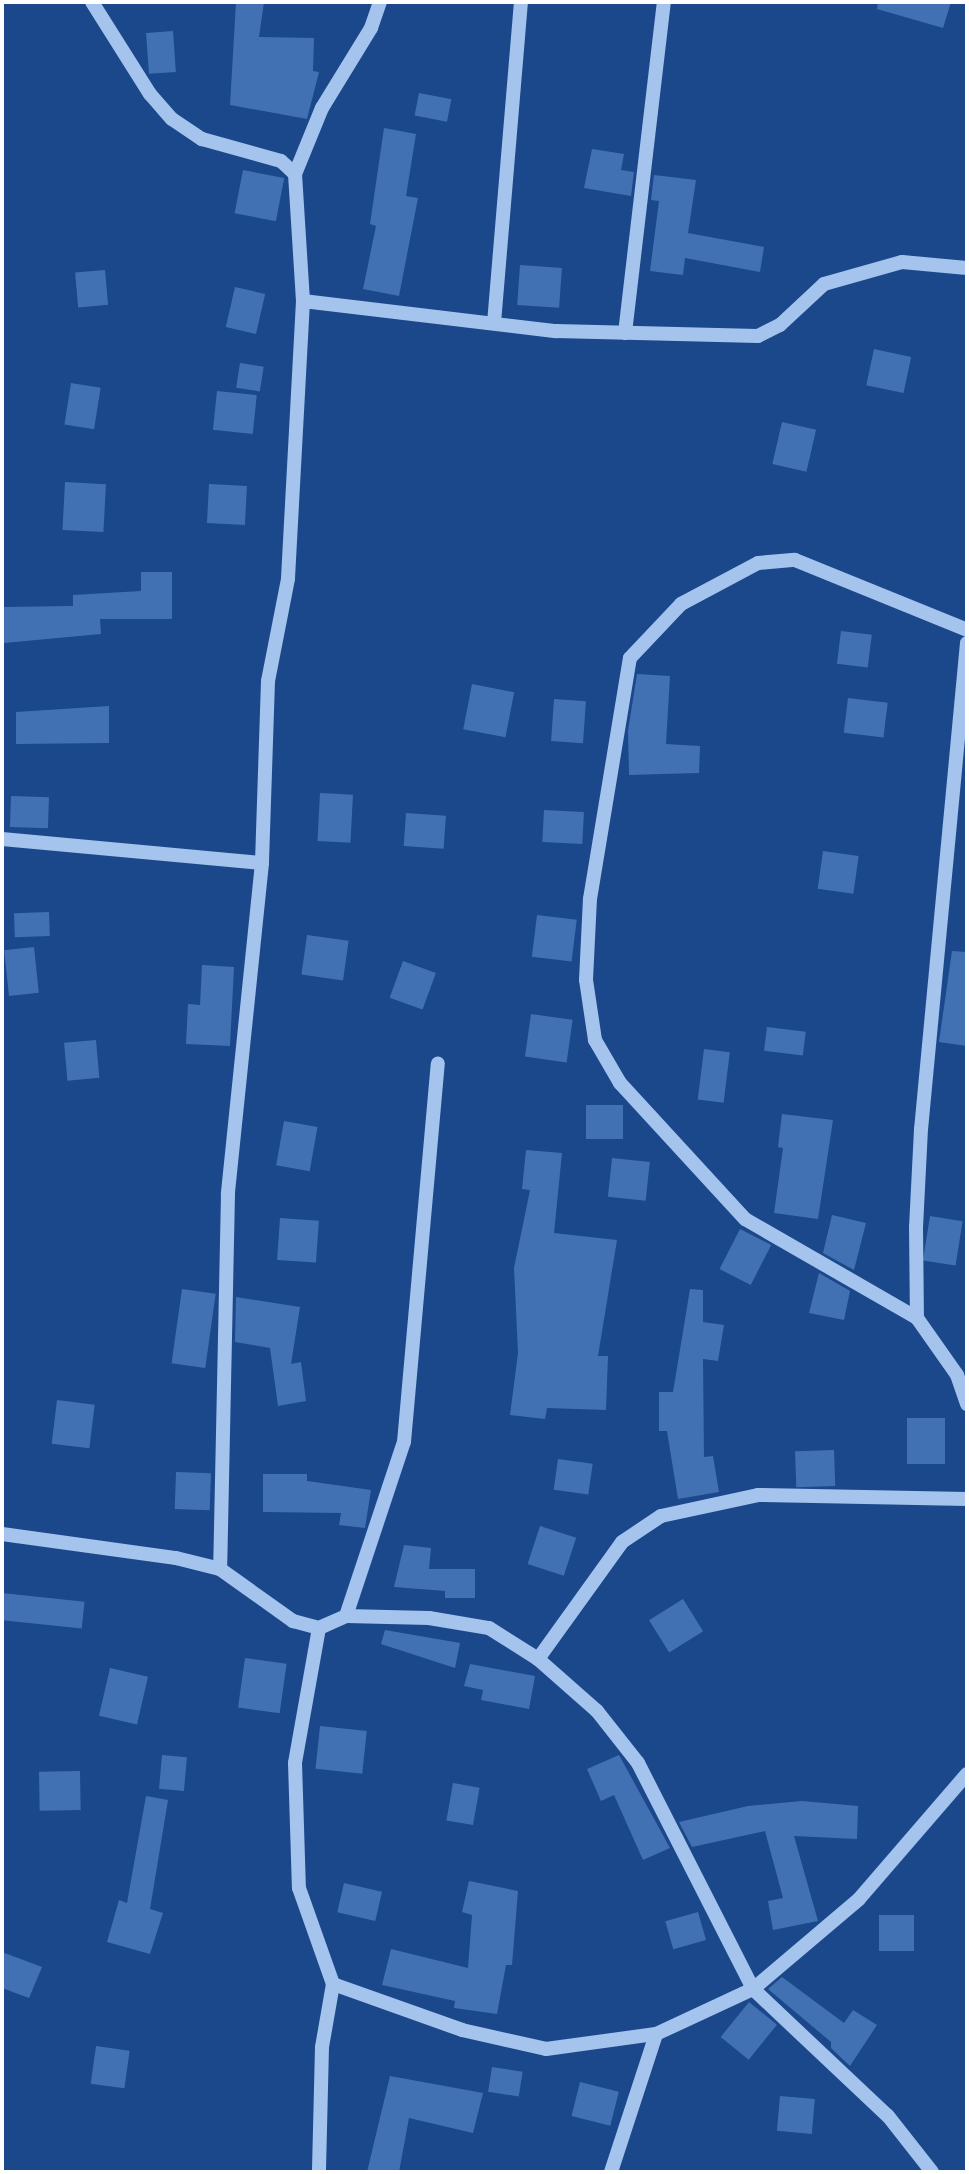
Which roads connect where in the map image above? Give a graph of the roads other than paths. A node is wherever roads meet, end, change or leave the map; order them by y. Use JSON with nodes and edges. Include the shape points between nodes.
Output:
{"nodes":[{"id":1,"x":380,"y":2,"type":"edge"},
{"id":2,"x":521,"y":2,"type":"edge"},
{"id":3,"x":664,"y":2,"type":"edge"},
{"id":4,"x":95,"y":4,"type":"edge"},
{"id":5,"x":295,"y":174,"type":"junction"},
{"id":6,"x":967,"y":268,"type":"edge"},
{"id":7,"x":303,"y":301,"type":"junction"},
{"id":8,"x":494,"y":323,"type":"junction"},
{"id":9,"x":625,"y":333,"type":"junction"},
{"id":10,"x":967,"y":630,"type":"edge"},
{"id":11,"x":967,"y":643,"type":"edge"},
{"id":12,"x":2,"y":839,"type":"edge"},
{"id":13,"x":262,"y":863,"type":"junction"},
{"id":14,"x":438,"y":1064,"type":"dead end"},
{"id":15,"x":917,"y":1318,"type":"junction"},
{"id":16,"x":967,"y":1404,"type":"edge"},
{"id":17,"x":967,"y":1499,"type":"edge"},
{"id":18,"x":2,"y":1534,"type":"edge"},
{"id":19,"x":220,"y":1569,"type":"junction"},
{"id":20,"x":346,"y":1616,"type":"junction"},
{"id":21,"x":319,"y":1628,"type":"junction"},
{"id":22,"x":538,"y":1659,"type":"junction"},
{"id":23,"x":967,"y":1774,"type":"edge"},
{"id":24,"x":333,"y":1984,"type":"junction"},
{"id":25,"x":753,"y":1989,"type":"junction"},
{"id":26,"x":656,"y":2034,"type":"junction"},
{"id":27,"x":319,"y":2172,"type":"edge"},
{"id":28,"x":611,"y":2172,"type":"edge"},
{"id":29,"x":932,"y":2172,"type":"edge"}],
"edges":[{"from":1,"to":5,"type":"street","via":[[371,28],[322,108]]},
{"from":2,"to":8,"type":"street"},
{"from":3,"to":9,"type":"street"},
{"from":4,"to":5,"type":"street","via":[[150,94],[172,119],[202,139],[281,161]]},
{"from":5,"to":7,"type":"street"},
{"from":6,"to":9,"type":"street","via":[[902,262],[824,284],[780,325],[758,336]]},
{"from":7,"to":8,"type":"street"},
{"from":7,"to":13,"type":"street","via":[[288,579],[268,681]]},
{"from":8,"to":9,"type":"street"},
{"from":10,"to":15,"type":"street","via":[[795,560],[758,563],[681,604],[630,658],[590,899],[586,980],[595,1040],[620,1083],[745,1219]]},
{"from":11,"to":15,"type":"street","via":[[921,1129]]},
{"from":12,"to":13,"type":"street"},
{"from":13,"to":19,"type":"street","via":[[228,1194]]},
{"from":14,"to":20,"type":"street","via":[[404,1442]]},
{"from":15,"to":16,"type":"street","via":[[957,1375]]},
{"from":17,"to":22,"type":"street","via":[[758,1495],[661,1516],[622,1542]]},
{"from":18,"to":19,"type":"street"},
{"from":19,"to":21,"type":"street","via":[[293,1621]]},
{"from":20,"to":21,"type":"street"},
{"from":20,"to":22,"type":"street","via":[[429,1618],[489,1628]]},
{"from":21,"to":24,"type":"street","via":[[295,1763],[299,1888]]},
{"from":22,"to":25,"type":"street","via":[[597,1711],[638,1763]]},
{"from":23,"to":25,"type":"street","via":[[859,1899]]},
{"from":24,"to":26,"type":"street","via":[[462,2030],[546,2049]]},
{"from":24,"to":27,"type":"street","via":[[322,2047]]},
{"from":25,"to":26,"type":"street"},
{"from":25,"to":29,"type":"street","via":[[888,2116]]},
{"from":26,"to":28,"type":"street"}]}
